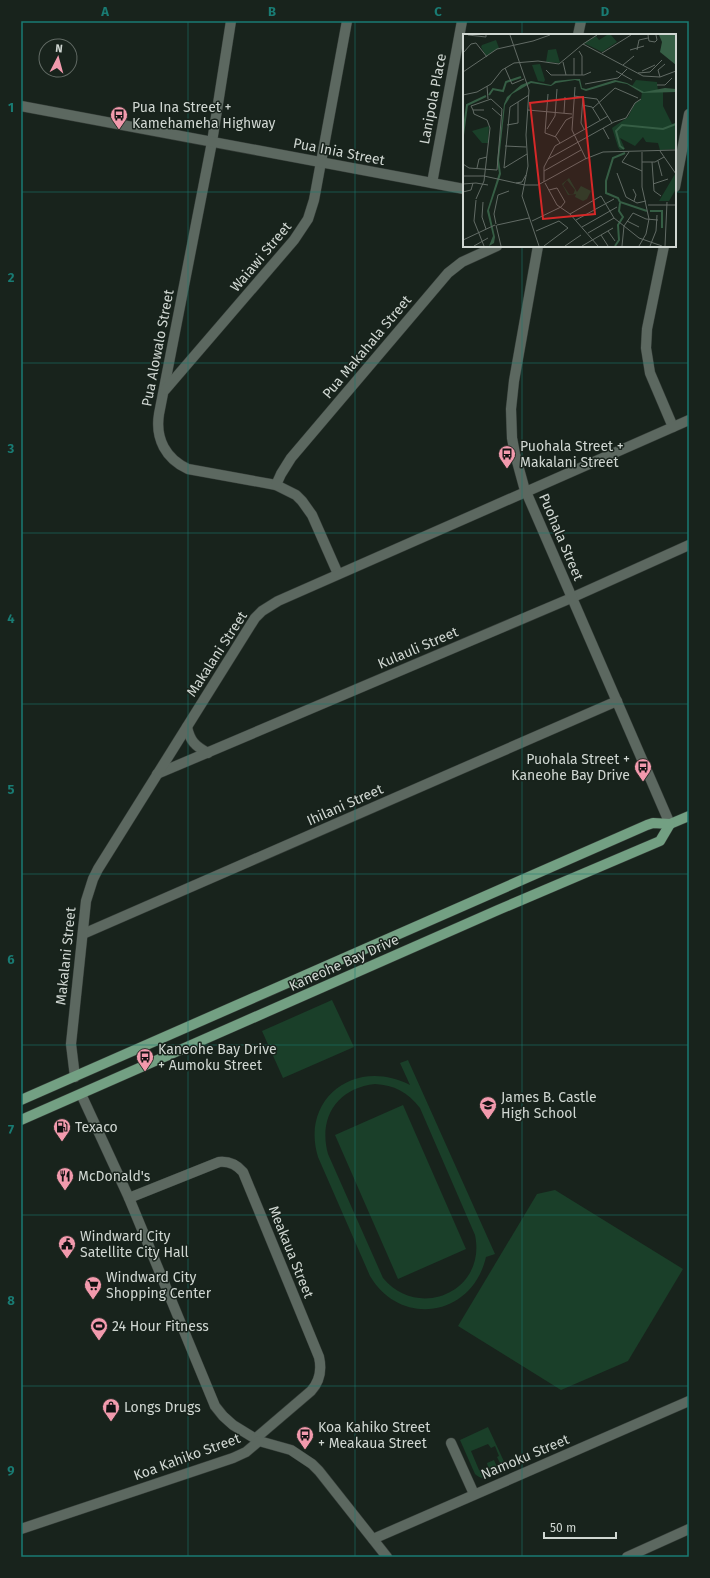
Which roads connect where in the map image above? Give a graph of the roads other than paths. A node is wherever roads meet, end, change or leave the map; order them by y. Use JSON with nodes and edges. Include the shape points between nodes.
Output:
{"nodes":[{"id":1,"x":231,"y":21,"type":"edge"},
{"id":2,"x":347,"y":21,"type":"edge"},
{"id":3,"x":462,"y":21,"type":"edge"},
{"id":4,"x":581,"y":21,"type":"edge"},
{"id":5,"x":578,"y":34,"type":"edge"},
{"id":6,"x":21,"y":106,"type":"edge"},
{"id":7,"x":689,"y":114,"type":"edge"},
{"id":8,"x":212,"y":142,"type":"junction"},
{"id":9,"x":320,"y":162,"type":"junction"},
{"id":10,"x":676,"y":182,"type":"edge"},
{"id":11,"x":432,"y":183,"type":"junction"},
{"id":12,"x":463,"y":189,"type":"edge"},
{"id":13,"x":495,"y":247,"type":"edge"},
{"id":14,"x":538,"y":247,"type":"edge"},
{"id":15,"x":664,"y":247,"type":"edge"},
{"id":16,"x":164,"y":392,"type":"junction"},
{"id":17,"x":689,"y":420,"type":"edge"},
{"id":18,"x":673,"y":427,"type":"junction"},
{"id":19,"x":276,"y":485,"type":"junction"},
{"id":20,"x":526,"y":492,"type":"junction"},
{"id":21,"x":689,"y":545,"type":"edge"},
{"id":22,"x":338,"y":574,"type":"junction"},
{"id":23,"x":572,"y":597,"type":"junction"},
{"id":24,"x":617,"y":701,"type":"junction"},
{"id":25,"x":187,"y":727,"type":"junction"},
{"id":26,"x":208,"y":753,"type":"junction"},
{"id":27,"x":158,"y":774,"type":"junction"},
{"id":28,"x":689,"y":816,"type":"edge"},
{"id":29,"x":670,"y":824,"type":"junction"},
{"id":30,"x":542,"y":871,"type":"junction"},
{"id":31,"x":549,"y":888,"type":"junction"},
{"id":32,"x":84,"y":934,"type":"junction"},
{"id":33,"x":75,"y":1077,"type":"junction"},
{"id":34,"x":81,"y":1094,"type":"junction"},
{"id":35,"x":21,"y":1100,"type":"edge"},
{"id":36,"x":21,"y":1120,"type":"edge"},
{"id":37,"x":129,"y":1198,"type":"junction"},
{"id":38,"x":689,"y":1401,"type":"edge"},
{"id":39,"x":257,"y":1440,"type":"junction"},
{"id":40,"x":451,"y":1443,"type":"dead end"},
{"id":41,"x":474,"y":1494,"type":"junction"},
{"id":42,"x":21,"y":1529,"type":"edge"},
{"id":43,"x":689,"y":1530,"type":"edge"},
{"id":44,"x":373,"y":1539,"type":"junction"},
{"id":45,"x":387,"y":1557,"type":"edge"},
{"id":46,"x":627,"y":1557,"type":"edge"}],
"edges":[{"from":1,"to":8,"type":"street","name":"Pua Alowalo Street"},
{"from":2,"to":9,"type":"street","name":"Waiawi Street"},
{"from":3,"to":11,"type":"street","name":"Lanipola Place"},
{"from":4,"to":5,"type":"street"},
{"from":6,"to":8,"type":"street","name":"Pua Inia Street"},
{"from":7,"to":10,"type":"street"},
{"from":8,"to":9,"type":"street","name":"Pua Inia Street"},
{"from":8,"to":16,"type":"street","name":"Pua Alowalo Street"},
{"from":9,"to":11,"type":"street","name":"Pua Inia Street"},
{"from":9,"to":16,"type":"street","name":"Waiawi Street","via":[[312,209],[299,234]]},
{"from":11,"to":12,"type":"street","name":"Pua Inia Street"},
{"from":13,"to":19,"type":"street","name":"Pua Makahala Street","via":[[471,257],[448,273],[291,458]]},
{"from":14,"to":20,"type":"street","name":"Puohala Street","via":[[514,381],[512,409],[512,438]]},
{"from":15,"to":18,"type":"street","via":[[646,348],[650,373]]},
{"from":16,"to":19,"type":"street","name":"Pua Alowalo Street","via":[[158,422],[159,437],[166,451],[176,462],[196,471]]},
{"from":17,"to":18,"type":"street","name":"Makalani Street"},
{"from":18,"to":20,"type":"street","name":"Makalani Street"},
{"from":19,"to":22,"type":"street","name":"Pua Alowalo Street","via":[[296,495],[308,507]]},
{"from":20,"to":22,"type":"street","name":"Makalani Street"},
{"from":20,"to":23,"type":"street","name":"Puohala Street"},
{"from":21,"to":23,"type":"street","name":"Kulauli Street"},
{"from":22,"to":25,"type":"street","name":"Makalani Street","via":[[278,601],[255,618]]},
{"from":23,"to":24,"type":"street","name":"Puohala Street"},
{"from":23,"to":26,"type":"street","name":"Kulauli Street"},
{"from":24,"to":29,"type":"street","name":"Puohala Street"},
{"from":24,"to":32,"type":"street","name":"Ihilani Street"},
{"from":25,"to":26,"type":"street","via":[[193,741]]},
{"from":25,"to":27,"type":"street","name":"Makalani Street"},
{"from":26,"to":27,"type":"street","name":"Kulauli Street"},
{"from":27,"to":32,"type":"street","name":"Makalani Street","via":[[93,879],[86,901]]},
{"from":28,"to":29,"type":"main road","name":"Kaneohe Bay Drive"},
{"from":29,"to":30,"type":"main road","name":"Kaneohe Bay Drive","via":[[652,823]]},
{"from":29,"to":31,"type":"main road","name":"Kaneohe Bay Drive","via":[[660,841]]},
{"from":30,"to":31,"type":"main road"},
{"from":30,"to":33,"type":"main road","name":"Kaneohe Bay Drive"},
{"from":31,"to":34,"type":"main road","name":"Kaneohe Bay Drive"},
{"from":32,"to":33,"type":"street","name":"Makalani Street","via":[[71,1044]]},
{"from":33,"to":34,"type":"main road"},
{"from":33,"to":35,"type":"main road","name":"Kaneohe Bay Drive"},
{"from":34,"to":36,"type":"main road","name":"Kaneohe Bay Drive"},
{"from":34,"to":37,"type":"street"},
{"from":37,"to":39,"type":"street","via":[[212,1401],[228,1421]]},
{"from":37,"to":39,"type":"street","name":"Meakaua Street","via":[[219,1162],[230,1163],[242,1172],[320,1364],[319,1377],[314,1387]]},
{"from":38,"to":41,"type":"street","name":"Namoku Street"},
{"from":39,"to":42,"type":"street","name":"Koa Kahiko Street","via":[[246,1452],[233,1458]]},
{"from":39,"to":44,"type":"street","name":"Koa Kahiko Street","via":[[291,1450],[312,1464]]},
{"from":40,"to":41,"type":"street"},
{"from":41,"to":44,"type":"street","name":"Namoku Street"},
{"from":43,"to":46,"type":"street"},
{"from":44,"to":45,"type":"street","name":"Koa Kahiko Street"}]}
